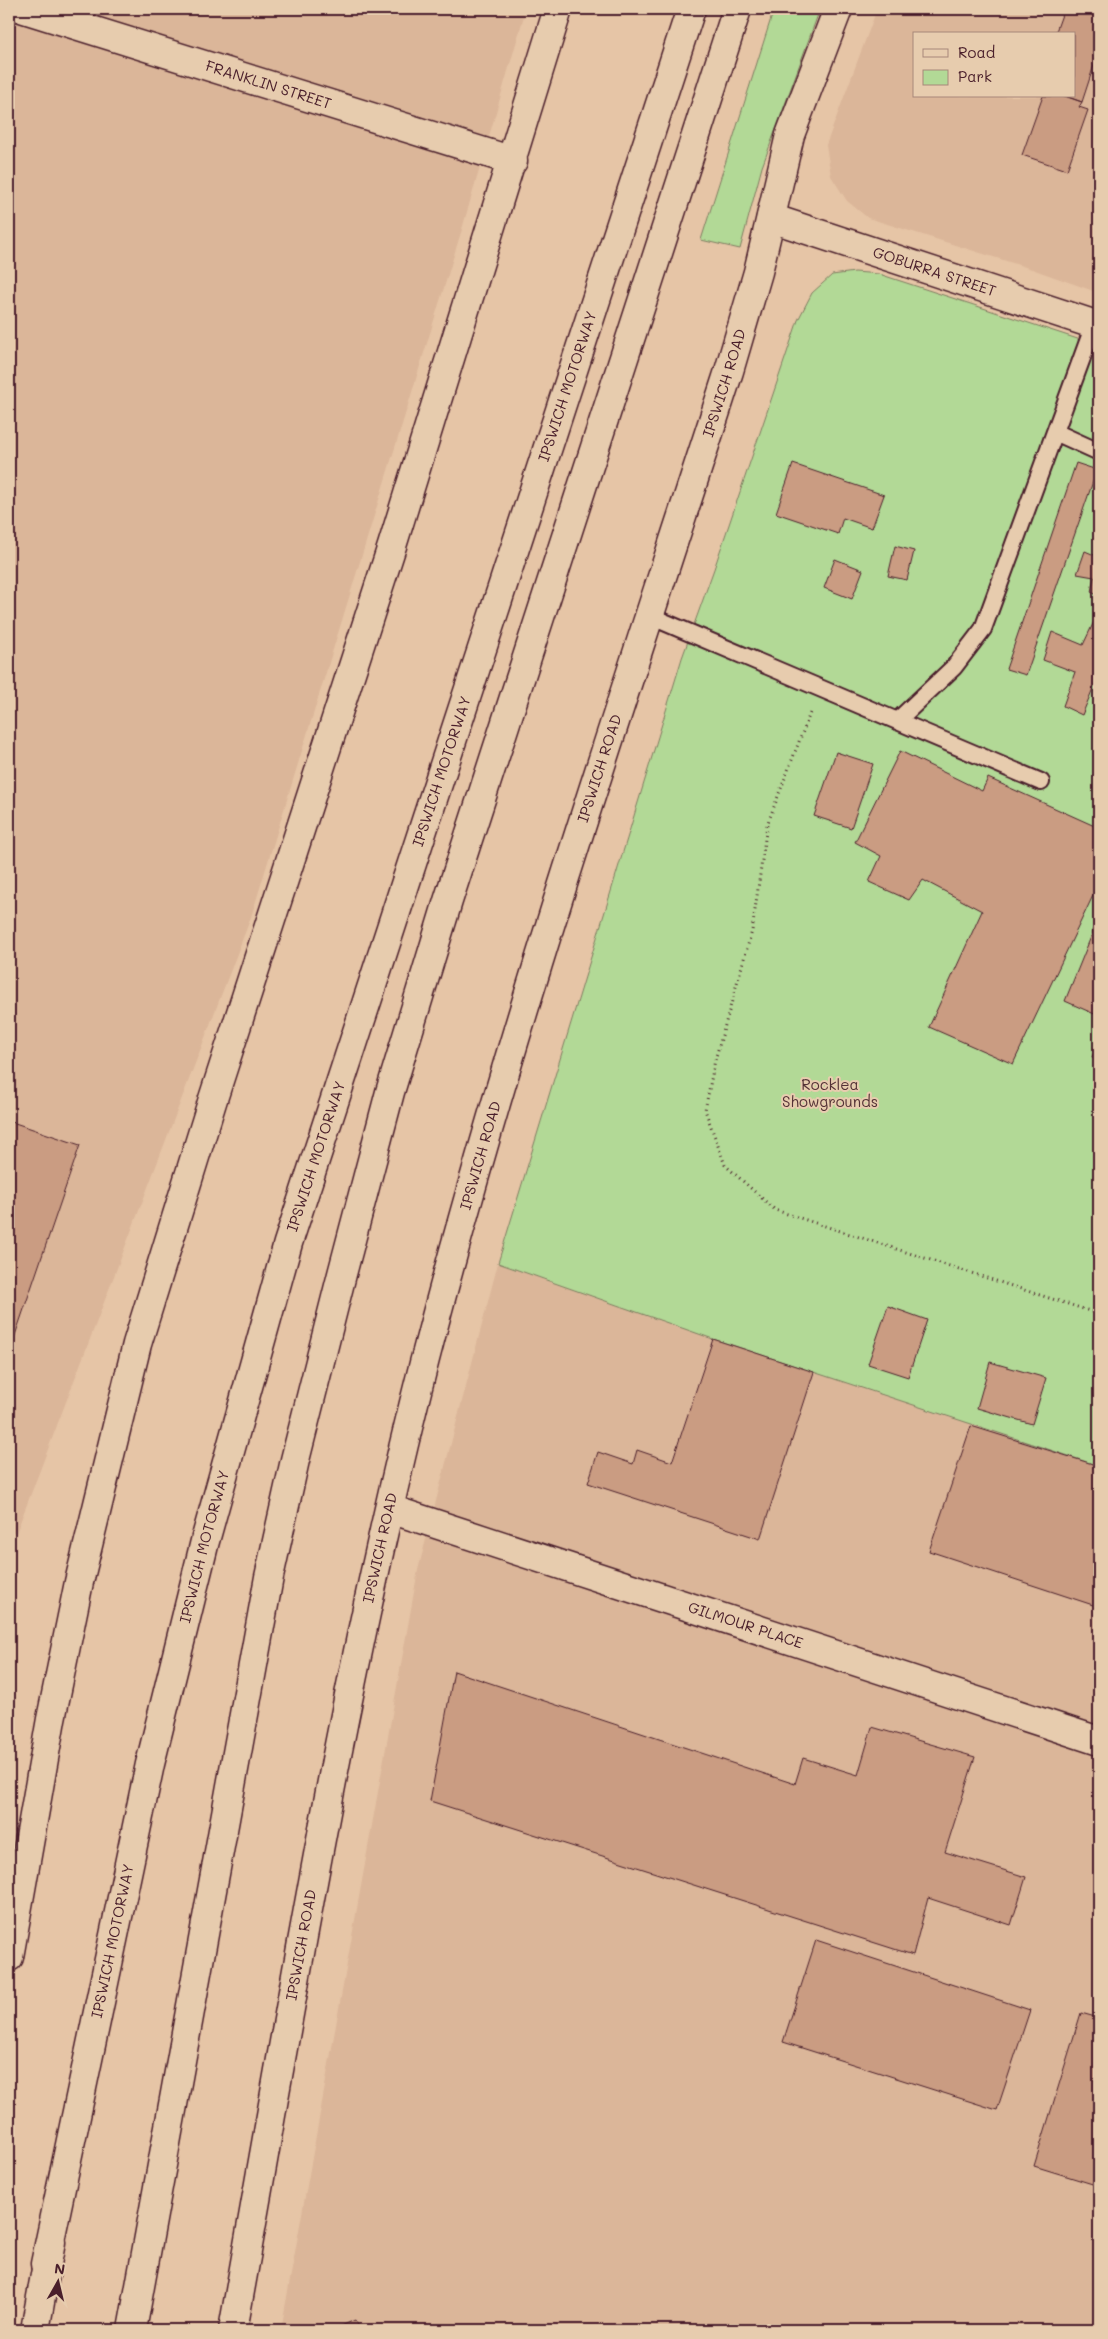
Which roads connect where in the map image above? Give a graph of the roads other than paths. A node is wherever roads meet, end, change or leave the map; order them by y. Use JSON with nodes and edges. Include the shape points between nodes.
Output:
{"nodes":[{"id":1,"x":24,"y":9,"type":"edge"},
{"id":2,"x":558,"y":9,"type":"edge"},
{"id":3,"x":691,"y":9,"type":"edge"},
{"id":4,"x":737,"y":9,"type":"edge"},
{"id":5,"x":838,"y":9,"type":"edge"},
{"id":6,"x":513,"y":161,"type":"junction"},
{"id":7,"x":771,"y":218,"type":"junction"},
{"id":8,"x":1097,"y":325,"type":"edge"},
{"id":9,"x":1055,"y":432,"type":"junction"},
{"id":10,"x":1099,"y":452,"type":"edge"},
{"id":11,"x":650,"y":616,"type":"junction"},
{"id":12,"x":897,"y":721,"type":"junction"},
{"id":13,"x":1041,"y":782,"type":"dead end"},
{"id":14,"x":390,"y":1509,"type":"junction"},
{"id":15,"x":1099,"y":1741,"type":"edge"},
{"id":16,"x":9,"y":1957,"type":"edge"},
{"id":17,"x":51,"y":2242,"type":"junction"},
{"id":18,"x":25,"y":2330,"type":"edge"},
{"id":19,"x":35,"y":2330,"type":"edge"},
{"id":20,"x":132,"y":2330,"type":"edge"},
{"id":21,"x":233,"y":2330,"type":"edge"}],
"edges":[{"from":1,"to":6,"type":"main road","name":"FRANKLIN STREET"},
{"from":2,"to":6,"type":"main road"},
{"from":3,"to":17,"type":"main road","name":"IPSWICH MOTORWAY","via":[[292,1234],[250,1376],[150,1764]]},
{"from":4,"to":20,"type":"main road","via":[[446,910],[390,1092],[342,1274],[295,1460],[270,1577]]},
{"from":5,"to":7,"type":"main road","name":"IPSWICH ROAD","via":[[790,135]]},
{"from":6,"to":16,"type":"main road","via":[[137,1344],[79,1582]]},
{"from":7,"to":8,"type":"main road","name":"GOBURRA STREET"},
{"from":7,"to":11,"type":"main road","name":"IPSWICH ROAD","via":[[729,371]]},
{"from":8,"to":9,"type":"lane"},
{"from":9,"to":10,"type":"lane"},
{"from":9,"to":12,"type":"lane","via":[[983,629],[954,667]]},
{"from":11,"to":12,"type":"lane"},
{"from":11,"to":14,"type":"main road","name":"IPSWICH ROAD","via":[[510,1053],[425,1359]]},
{"from":12,"to":13,"type":"lane"},
{"from":14,"to":15,"type":"main road","name":"GILMOUR PLACE"},
{"from":14,"to":21,"type":"main road","name":"IPSWICH ROAD","via":[[335,1757]]},
{"from":17,"to":18,"type":"main road"},
{"from":17,"to":19,"type":"main road","name":"IPSWICH MOTORWAY"}]}
